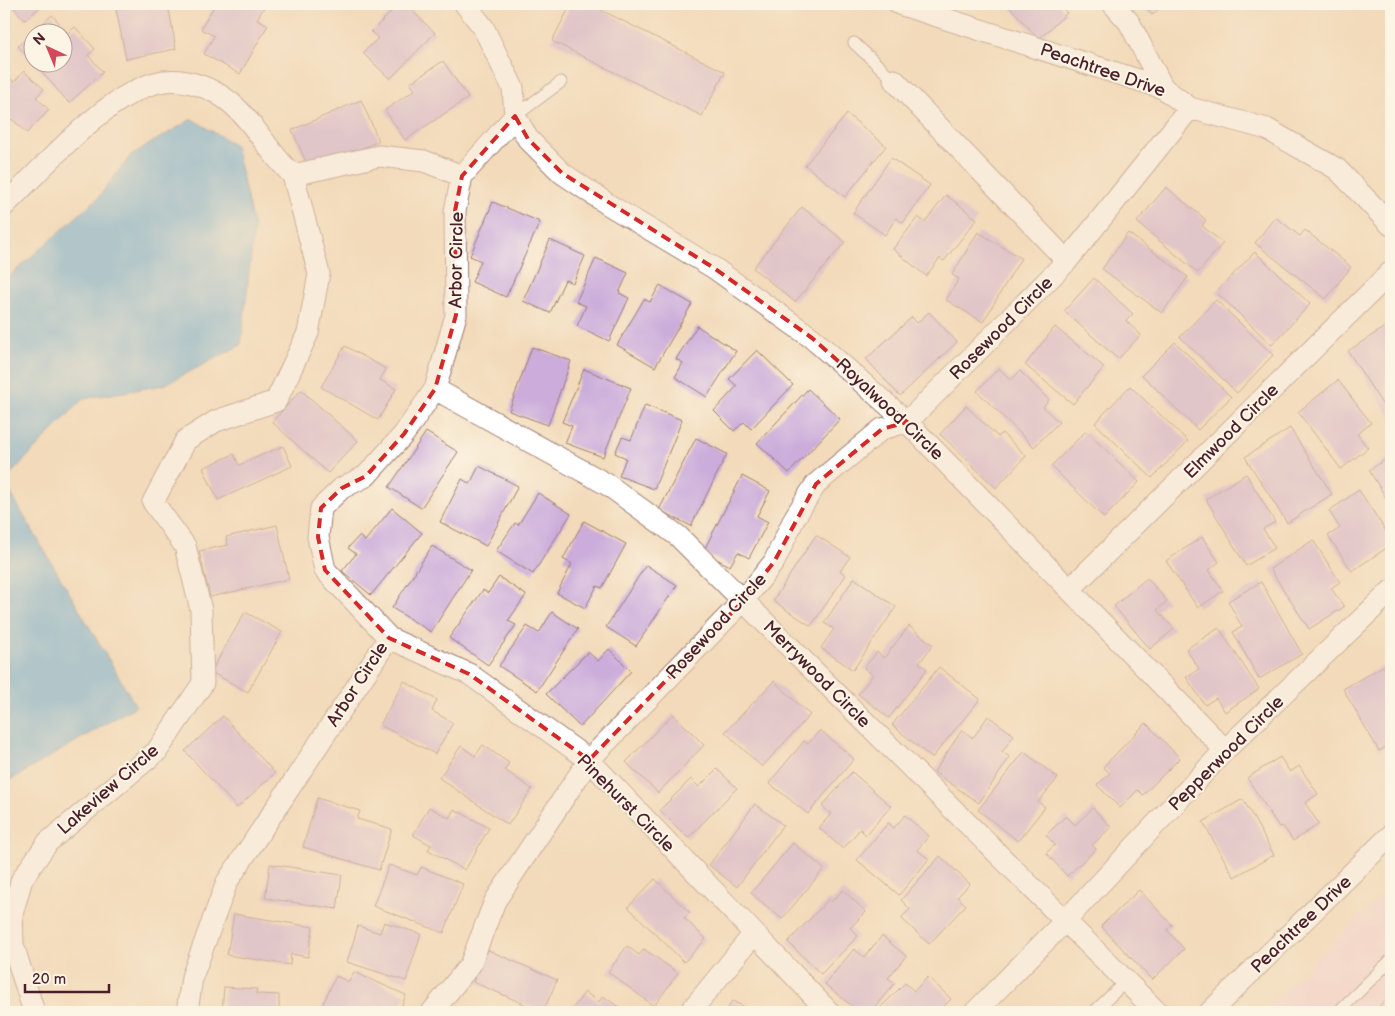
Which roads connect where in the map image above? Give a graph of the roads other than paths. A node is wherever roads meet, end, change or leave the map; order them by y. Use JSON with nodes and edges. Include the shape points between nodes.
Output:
{"nodes":[{"id":1,"x":465,"y":4,"type":"edge"},
{"id":2,"x":899,"y":4,"type":"edge"},
{"id":3,"x":1113,"y":4,"type":"edge"},
{"id":4,"x":854,"y":43,"type":"dead end"},
{"id":5,"x":894,"y":80,"type":"joint"},
{"id":6,"x":562,"y":82,"type":"dead end"},
{"id":7,"x":1163,"y":88,"type":"junction"},
{"id":8,"x":1190,"y":108,"type":"junction"},
{"id":9,"x":516,"y":116,"type":"junction"},
{"id":10,"x":293,"y":176,"type":"junction"},
{"id":11,"x":462,"y":176,"type":"junction"},
{"id":12,"x":4,"y":206,"type":"edge"},
{"id":13,"x":1391,"y":225,"type":"edge"},
{"id":14,"x":1067,"y":261,"type":"junction"},
{"id":15,"x":1391,"y":272,"type":"edge"},
{"id":16,"x":435,"y":390,"type":"junction"},
{"id":17,"x":907,"y":422,"type":"junction"},
{"id":18,"x":1070,"y":589,"type":"junction"},
{"id":19,"x":1391,"y":591,"type":"edge"},
{"id":20,"x":743,"y":601,"type":"junction"},
{"id":21,"x":389,"y":638,"type":"junction"},
{"id":22,"x":1226,"y":750,"type":"junction"},
{"id":23,"x":589,"y":760,"type":"junction"},
{"id":24,"x":1391,"y":835,"type":"edge"},
{"id":25,"x":1066,"y":920,"type":"junction"},
{"id":26,"x":753,"y":935,"type":"junction"},
{"id":27,"x":1391,"y":960,"type":"edge"},
{"id":28,"x":1126,"y":981,"type":"junction"},
{"id":29,"x":34,"y":1012,"type":"edge"},
{"id":30,"x":187,"y":1012,"type":"edge"},
{"id":31,"x":432,"y":1012,"type":"edge"},
{"id":32,"x":690,"y":1012,"type":"edge"},
{"id":33,"x":829,"y":1012,"type":"edge"},
{"id":34,"x":975,"y":1012,"type":"edge"},
{"id":35,"x":1094,"y":1012,"type":"edge"},
{"id":36,"x":1157,"y":1012,"type":"edge"},
{"id":37,"x":1210,"y":1012,"type":"edge"},
{"id":38,"x":1338,"y":1012,"type":"edge"}],
"edges":[{"from":1,"to":9,"type":"street","via":[[483,27],[513,88]]},
{"from":2,"to":7,"type":"street","name":"Peachtree Drive"},
{"from":3,"to":7,"type":"street","via":[[1129,22]]},
{"from":4,"to":5,"type":"lane"},
{"from":5,"to":14,"type":"street","name":"Rosewood Circle"},
{"from":6,"to":9,"type":"lane"},
{"from":7,"to":8,"type":"street","name":"Peachtree Drive"},
{"from":8,"to":13,"type":"street","name":"Peachtree Drive","via":[[1267,129],[1338,169]]},
{"from":8,"to":14,"type":"street","name":"Rosewood Circle"},
{"from":9,"to":11,"type":"street"},
{"from":9,"to":17,"type":"street","name":"Royalwood Circle","via":[[528,139],[562,173],[714,268],[812,338]]},
{"from":10,"to":11,"type":"street","via":[[379,156],[424,161]]},
{"from":10,"to":12,"type":"street","via":[[232,104],[204,87],[166,81],[131,93],[89,124]]},
{"from":10,"to":29,"type":"street","name":"Lakeview Circle","via":[[319,274],[308,333],[276,401],[216,421],[186,440],[153,502],[185,546],[201,610],[203,683],[157,751],[48,842],[22,878],[12,914],[13,945]]},
{"from":11,"to":16,"type":"street","name":"Arbor Circle","via":[[455,211],[456,315]]},
{"from":14,"to":17,"type":"street","name":"Rosewood Circle"},
{"from":15,"to":18,"type":"street","name":"Elmwood Circle"},
{"from":16,"to":20,"type":"street","name":"Merrywood Circle","via":[[608,485],[678,536]]},
{"from":16,"to":21,"type":"street","name":"Arbor Circle","via":[[404,434],[366,476],[342,488],[321,508],[318,537],[325,570]]},
{"from":17,"to":18,"type":"street","name":"Royalwood Circle"},
{"from":17,"to":20,"type":"street","name":"Rosewood Circle","via":[[882,428],[816,484],[795,517],[774,562]]},
{"from":18,"to":22,"type":"street","name":"Royalwood Circle"},
{"from":19,"to":22,"type":"street","name":"Pepperwood Circle"},
{"from":20,"to":23,"type":"street","name":"Rosewood Circle"},
{"from":20,"to":25,"type":"street","name":"Merrywood Circle"},
{"from":21,"to":23,"type":"street","name":"Pinehurst Circle","via":[[469,674]]},
{"from":21,"to":30,"type":"street","name":"Arbor Circle","via":[[227,882],[192,977]]},
{"from":22,"to":25,"type":"street","name":"Pepperwood Circle"},
{"from":23,"to":26,"type":"street","name":"Pinehurst Circle"},
{"from":23,"to":31,"type":"street","name":"Rosewood Circle","via":[[495,901],[470,965]]},
{"from":24,"to":37,"type":"street","name":"Peachtree Drive"},
{"from":25,"to":28,"type":"street","name":"Merrywood Circle"},
{"from":25,"to":34,"type":"street","name":"Pepperwood Circle"},
{"from":26,"to":32,"type":"street"},
{"from":26,"to":33,"type":"street","name":"Pinehurst Circle"},
{"from":27,"to":38,"type":"lane"},
{"from":28,"to":35,"type":"lane"},
{"from":28,"to":36,"type":"street","name":"Merrywood Circle"}]}
